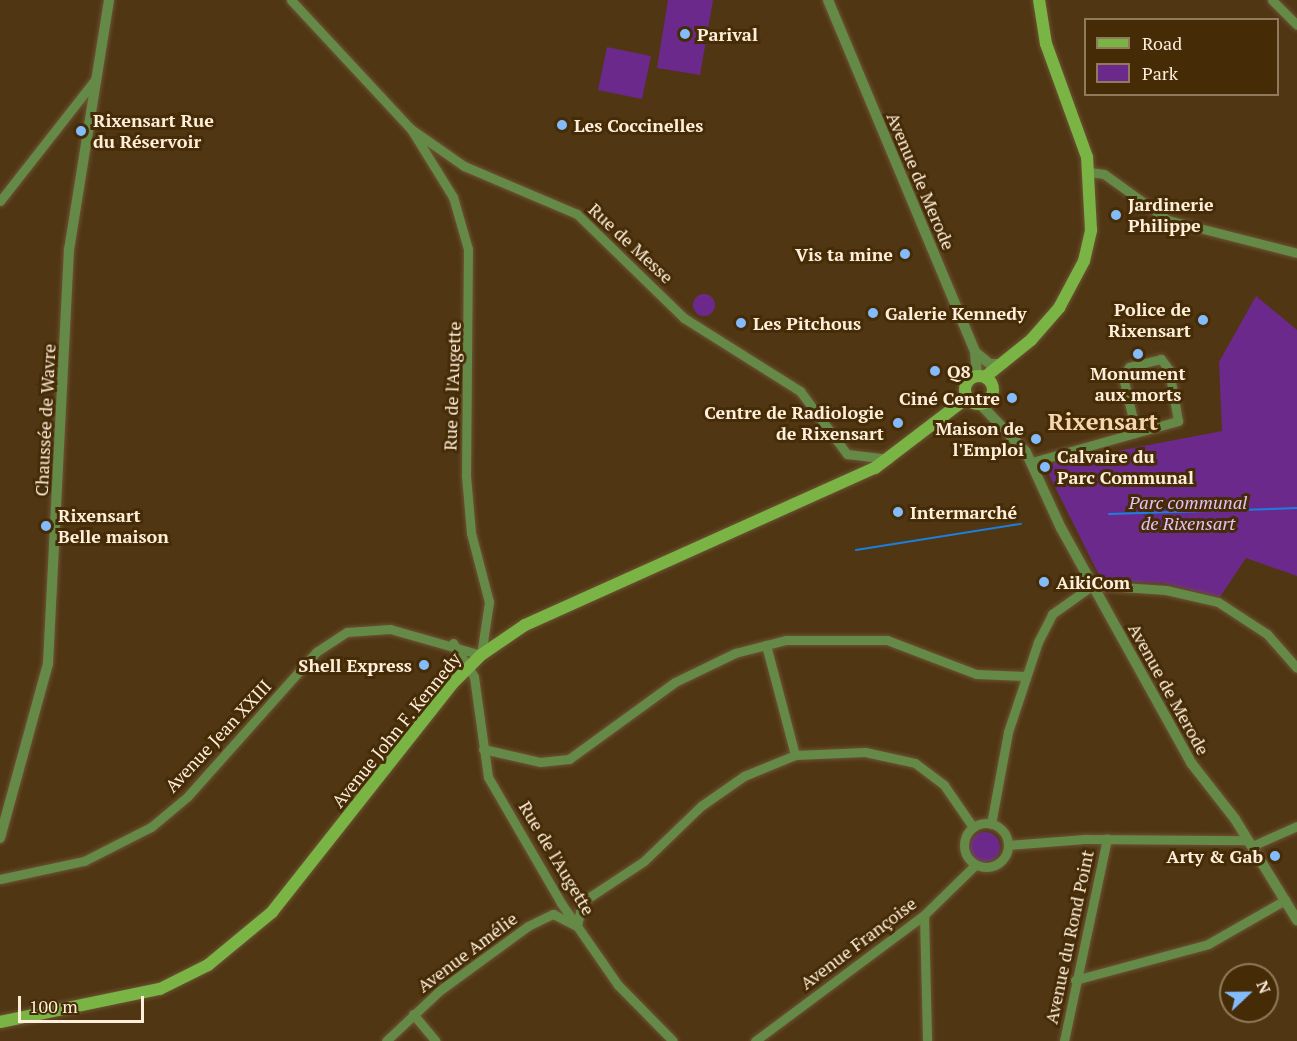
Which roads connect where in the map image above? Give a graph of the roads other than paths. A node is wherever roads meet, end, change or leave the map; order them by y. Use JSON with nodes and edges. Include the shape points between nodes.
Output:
{"nodes":[{"id":1,"x":110,"y":0,"type":"edge"},
{"id":2,"x":291,"y":0,"type":"edge"},
{"id":3,"x":828,"y":0,"type":"edge"},
{"id":4,"x":1039,"y":0,"type":"edge"},
{"id":5,"x":1272,"y":0,"type":"edge"},
{"id":6,"x":1297,"y":25,"type":"edge"},
{"id":7,"x":94,"y":81,"type":"junction"},
{"id":8,"x":411,"y":129,"type":"junction"},
{"id":9,"x":1090,"y":172,"type":"junction"},
{"id":10,"x":1,"y":195,"type":"edge"},
{"id":11,"x":1297,"y":253,"type":"edge"},
{"id":12,"x":975,"y":352,"type":"junction"},
{"id":13,"x":1005,"y":364,"type":"junction"},
{"id":14,"x":981,"y":376,"type":"junction"},
{"id":15,"x":967,"y":398,"type":"junction"},
{"id":16,"x":981,"y":405,"type":"junction"},
{"id":17,"x":1136,"y":432,"type":"junction"},
{"id":18,"x":891,"y":459,"type":"junction"},
{"id":19,"x":1032,"y":462,"type":"junction"},
{"id":20,"x":1093,"y":585,"type":"junction"},
{"id":21,"x":453,"y":643,"type":"junction"},
{"id":22,"x":766,"y":645,"type":"junction"},
{"id":23,"x":481,"y":655,"type":"junction"},
{"id":24,"x":468,"y":666,"type":"junction"},
{"id":25,"x":1297,"y":668,"type":"edge"},
{"id":26,"x":1025,"y":676,"type":"junction"},
{"id":27,"x":483,"y":749,"type":"junction"},
{"id":28,"x":795,"y":754,"type":"junction"},
{"id":29,"x":991,"y":824,"type":"junction"},
{"id":30,"x":1297,"y":826,"type":"edge"},
{"id":31,"x":973,"y":827,"type":"junction"},
{"id":32,"x":0,"y":838,"type":"edge"},
{"id":33,"x":1107,"y":839,"type":"junction"},
{"id":34,"x":1250,"y":843,"type":"junction"},
{"id":35,"x":1008,"y":846,"type":"junction"},
{"id":36,"x":975,"y":864,"type":"junction"},
{"id":37,"x":0,"y":879,"type":"edge"},
{"id":38,"x":1285,"y":900,"type":"junction"},
{"id":39,"x":924,"y":915,"type":"junction"},
{"id":40,"x":1295,"y":915,"type":"edge"},
{"id":41,"x":577,"y":926,"type":"junction"},
{"id":42,"x":1076,"y":980,"type":"junction"},
{"id":43,"x":413,"y":1014,"type":"junction"},
{"id":44,"x":0,"y":1022,"type":"edge"},
{"id":45,"x":386,"y":1041,"type":"edge"},
{"id":46,"x":436,"y":1041,"type":"edge"},
{"id":47,"x":673,"y":1041,"type":"edge"},
{"id":48,"x":755,"y":1041,"type":"edge"},
{"id":49,"x":927,"y":1041,"type":"edge"},
{"id":50,"x":1064,"y":1041,"type":"edge"}],
"edges":[{"from":1,"to":7,"type":"street","name":"Chaussée de Wavre"},
{"from":2,"to":8,"type":"street","name":"Rue de Messe"},
{"from":3,"to":12,"type":"street","name":"Avenue de Merode"},
{"from":4,"to":9,"type":"main road","via":[[1046,44]]},
{"from":5,"to":6,"type":"street"},
{"from":7,"to":10,"type":"street"},
{"from":7,"to":32,"type":"street","name":"Chaussée de Wavre","via":[[69,250],[48,664]]},
{"from":8,"to":18,"type":"street","name":"Rue de Messe","via":[[464,166],[577,214],[684,318],[800,391],[847,454]]},
{"from":8,"to":23,"type":"street","name":"Rue de l'Augette","via":[[453,197],[468,249],[466,476],[471,533],[489,602]]},
{"from":9,"to":11,"type":"street","via":[[1104,174],[1168,220]]},
{"from":9,"to":13,"type":"main road","via":[[1091,230],[1073,285],[1043,329]]},
{"from":12,"to":13,"type":"street","via":[[990,364]]},
{"from":12,"to":14,"type":"street","name":"Avenue de Merode"},
{"from":13,"to":14,"type":"main road"},
{"from":14,"to":15,"type":"main road","via":[[965,387]]},
{"from":14,"to":16,"type":"main road","via":[[993,392]]},
{"from":15,"to":16,"type":"main road"},
{"from":15,"to":18,"type":"main road","name":"Avenue John F. Kennedy"},
{"from":16,"to":19,"type":"street","name":"Avenue de Merode","via":[[1015,436]]},
{"from":17,"to":17,"type":"street","via":[[1123,376],[1129,368],[1161,359],[1169,370],[1180,415],[1178,421]]},
{"from":17,"to":19,"type":"street"},
{"from":18,"to":23,"type":"main road","name":"Avenue John F. Kennedy","via":[[525,625]]},
{"from":19,"to":20,"type":"street","name":"Avenue de Merode"},
{"from":20,"to":25,"type":"street","via":[[1166,590],[1218,602],[1268,634]]},
{"from":20,"to":26,"type":"street","via":[[1052,614]]},
{"from":20,"to":34,"type":"street","name":"Avenue de Merode","via":[[1192,764]]},
{"from":21,"to":23,"type":"street","name":"Avenue Jean XXIII"},
{"from":21,"to":24,"type":"street"},
{"from":21,"to":37,"type":"street","name":"Avenue Jean XXIII","via":[[372,627],[332,639],[187,797],[151,827],[84,861]]},
{"from":22,"to":26,"type":"street","via":[[858,636],[900,644],[976,674]]},
{"from":22,"to":27,"type":"street","via":[[675,682],[569,759],[540,762]]},
{"from":22,"to":28,"type":"street"},
{"from":23,"to":24,"type":"main road","name":"Avenue John F. Kennedy"},
{"from":24,"to":27,"type":"street","name":"Rue de l'Augette"},
{"from":24,"to":44,"type":"main road","name":"Avenue John F. Kennedy","via":[[272,912],[232,949],[160,989]]},
{"from":26,"to":29,"type":"street"},
{"from":27,"to":41,"type":"street","name":"Rue de l'Augette","via":[[488,777]]},
{"from":28,"to":31,"type":"street","via":[[865,752],[915,763],[944,785]]},
{"from":28,"to":41,"type":"street","via":[[744,776],[709,800],[644,861],[582,902]]},
{"from":29,"to":31,"type":"street"},
{"from":29,"to":35,"type":"street"},
{"from":30,"to":34,"type":"street"},
{"from":31,"to":36,"type":"street","via":[[964,846]]},
{"from":33,"to":34,"type":"street"},
{"from":33,"to":35,"type":"street"},
{"from":33,"to":42,"type":"street","name":"Avenue du Rond Point"},
{"from":34,"to":38,"type":"street","name":"Avenue de Merode"},
{"from":35,"to":36,"type":"street","via":[[995,865]]},
{"from":36,"to":39,"type":"street","name":"Avenue Françoise"},
{"from":38,"to":40,"type":"street","name":"Avenue de Merode"},
{"from":38,"to":42,"type":"street","via":[[1208,944]]},
{"from":39,"to":48,"type":"street","name":"Avenue Françoise"},
{"from":39,"to":49,"type":"street"},
{"from":41,"to":43,"type":"street","name":"Avenue Amélie","via":[[548,915],[506,940]]},
{"from":41,"to":47,"type":"street","name":"Rue de l'Augette","via":[[618,985]]},
{"from":42,"to":50,"type":"street","name":"Avenue du Rond Point"},
{"from":43,"to":45,"type":"street","name":"Avenue Amélie"},
{"from":43,"to":46,"type":"street"}]}
